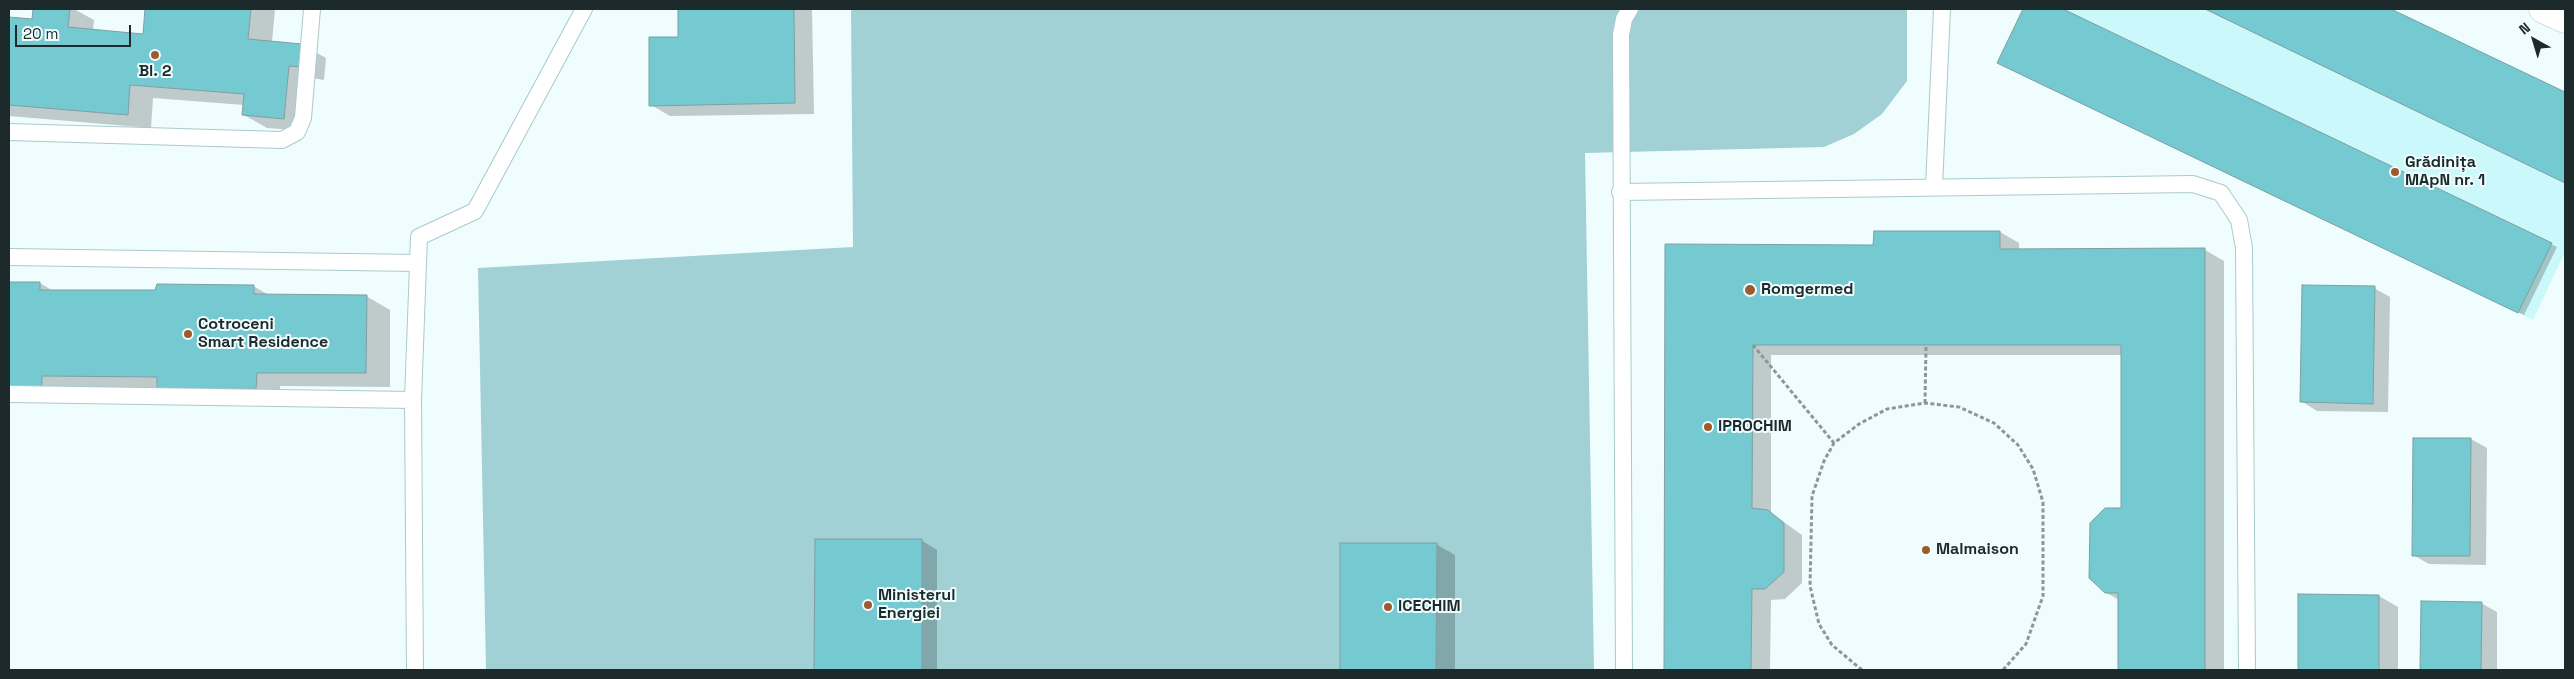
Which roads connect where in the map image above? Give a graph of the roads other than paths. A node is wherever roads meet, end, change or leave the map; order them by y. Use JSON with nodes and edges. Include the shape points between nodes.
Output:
{"nodes":[{"id":1,"x":312,"y":9,"type":"edge"},
{"id":2,"x":584,"y":9,"type":"edge"},
{"id":3,"x":1630,"y":9,"type":"edge"},
{"id":4,"x":1942,"y":9,"type":"edge"},
{"id":5,"x":2544,"y":9,"type":"edge"},
{"id":6,"x":2565,"y":19,"type":"edge"},
{"id":7,"x":9,"y":132,"type":"edge"},
{"id":8,"x":1934,"y":187,"type":"junction"},
{"id":9,"x":1620,"y":192,"type":"junction"},
{"id":10,"x":9,"y":257,"type":"edge"},
{"id":11,"x":418,"y":263,"type":"junction"},
{"id":12,"x":9,"y":394,"type":"edge"},
{"id":13,"x":412,"y":400,"type":"junction"},
{"id":14,"x":415,"y":670,"type":"edge"},
{"id":15,"x":1624,"y":670,"type":"edge"},
{"id":16,"x":2247,"y":670,"type":"edge"}],
"edges":[{"from":1,"to":7,"type":"lane","via":[[302,118],[297,132],[282,140]]},
{"from":2,"to":11,"type":"lane","via":[[475,211],[419,238]]},
{"from":3,"to":9,"type":"lane","via":[[1621,35]]},
{"from":4,"to":8,"type":"lane"},
{"from":5,"to":6,"type":"main road"},
{"from":8,"to":9,"type":"lane"},
{"from":8,"to":16,"type":"lane","via":[[2193,184],[2221,193],[2239,220],[2244,248]]},
{"from":9,"to":15,"type":"lane"},
{"from":10,"to":11,"type":"lane"},
{"from":11,"to":13,"type":"lane"},
{"from":12,"to":13,"type":"lane"},
{"from":13,"to":14,"type":"lane"}]}
